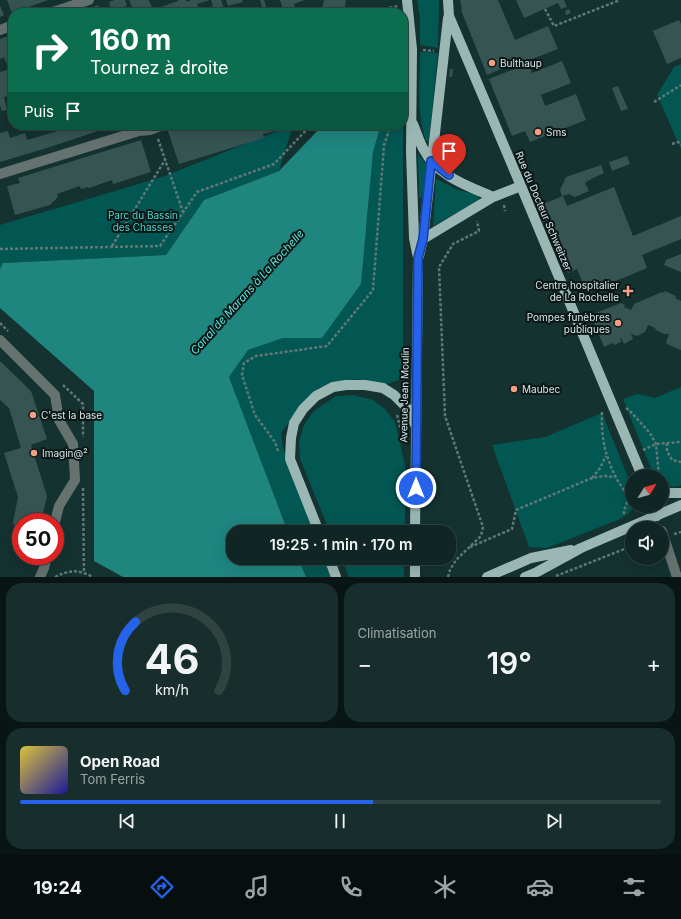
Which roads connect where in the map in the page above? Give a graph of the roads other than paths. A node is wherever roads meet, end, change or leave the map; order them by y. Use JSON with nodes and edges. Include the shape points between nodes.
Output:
{"nodes":[{"id":1,"x":89,"y":0,"type":"edge"},
{"id":2,"x":448,"y":0,"type":"edge"},
{"id":3,"x":65,"y":8,"type":"edge"},
{"id":4,"x":449,"y":16,"type":"junction"},
{"id":5,"x":408,"y":21,"type":"edge"},
{"id":6,"x":412,"y":120,"type":"junction"},
{"id":7,"x":139,"y":130,"type":"edge"},
{"id":8,"x":431,"y":161,"type":"junction"},
{"id":9,"x":0,"y":174,"type":"edge"},
{"id":10,"x":521,"y":186,"type":"junction"},
{"id":11,"x":494,"y":197,"type":"junction"},
{"id":12,"x":423,"y":239,"type":"junction"},
{"id":13,"x":418,"y":258,"type":"junction"},
{"id":14,"x":0,"y":340,"type":"edge"},
{"id":15,"x":416,"y":429,"type":"junction"},
{"id":16,"x":639,"y":469,"type":"edge"},
{"id":17,"x":669,"y":493,"type":"edge"},
{"id":18,"x":681,"y":493,"type":"edge"},
{"id":19,"x":681,"y":505,"type":"edge"},
{"id":20,"x":669,"y":508,"type":"edge"},
{"id":21,"x":57,"y":513,"type":"edge"},
{"id":22,"x":651,"y":513,"type":"edge"},
{"id":23,"x":316,"y":525,"type":"edge"},
{"id":24,"x":415,"y":525,"type":"edge"},
{"id":25,"x":581,"y":548,"type":"junction"},
{"id":26,"x":669,"y":554,"type":"edge"},
{"id":27,"x":44,"y":565,"type":"edge"},
{"id":28,"x":332,"y":565,"type":"edge"},
{"id":29,"x":415,"y":565,"type":"edge"},
{"id":30,"x":40,"y":577,"type":"edge"},
{"id":31,"x":336,"y":577,"type":"edge"},
{"id":32,"x":415,"y":577,"type":"edge"},
{"id":33,"x":487,"y":577,"type":"edge"},
{"id":34,"x":525,"y":577,"type":"edge"},
{"id":35,"x":676,"y":577,"type":"edge"}],
"edges":[{"from":1,"to":3,"type":"street"},
{"from":2,"to":4,"type":"main road","name":"Rue du Docteur Schweitzer"},
{"from":4,"to":8,"type":"main road","name":"Avenue Jean Moulin"},
{"from":4,"to":10,"type":"main road","name":"Rue du Docteur Schweitzer"},
{"from":5,"to":6,"type":"main road","name":"Avenue Jean Moulin","via":[[412,49]]},
{"from":6,"to":8,"type":"main road"},
{"from":6,"to":13,"type":"main road","name":"Avenue Jean Moulin","via":[[414,238]]},
{"from":7,"to":9,"type":"street"},
{"from":8,"to":11,"type":"main road","via":[[458,182]]},
{"from":8,"to":12,"type":"main road","name":"Avenue Jean Moulin"},
{"from":10,"to":11,"type":"main road"},
{"from":10,"to":16,"type":"main road","name":"Rue du Docteur Schweitzer","via":[[607,406]]},
{"from":11,"to":12,"type":"main road"},
{"from":12,"to":13,"type":"main road","name":"Avenue Jean Moulin"},
{"from":13,"to":15,"type":"main road","name":"Avenue Jean Moulin"},
{"from":14,"to":21,"type":"street","via":[[55,395],[59,420],[73,444],[75,480],[58,506]]},
{"from":15,"to":23,"type":"main road","via":[[410,411],[383,388],[346,385],[333,387],[316,396],[294,423],[290,459]]},
{"from":15,"to":24,"type":"main road","name":"Avenue Jean Moulin"},
{"from":17,"to":18,"type":"main road"},
{"from":19,"to":20,"type":"main road"},
{"from":22,"to":25,"type":"main road"},
{"from":25,"to":33,"type":"main road","via":[[531,558]]},
{"from":25,"to":34,"type":"main road"},
{"from":26,"to":35,"type":"street"},
{"from":27,"to":30,"type":"street"},
{"from":28,"to":31,"type":"main road"},
{"from":29,"to":32,"type":"main road"}]}
